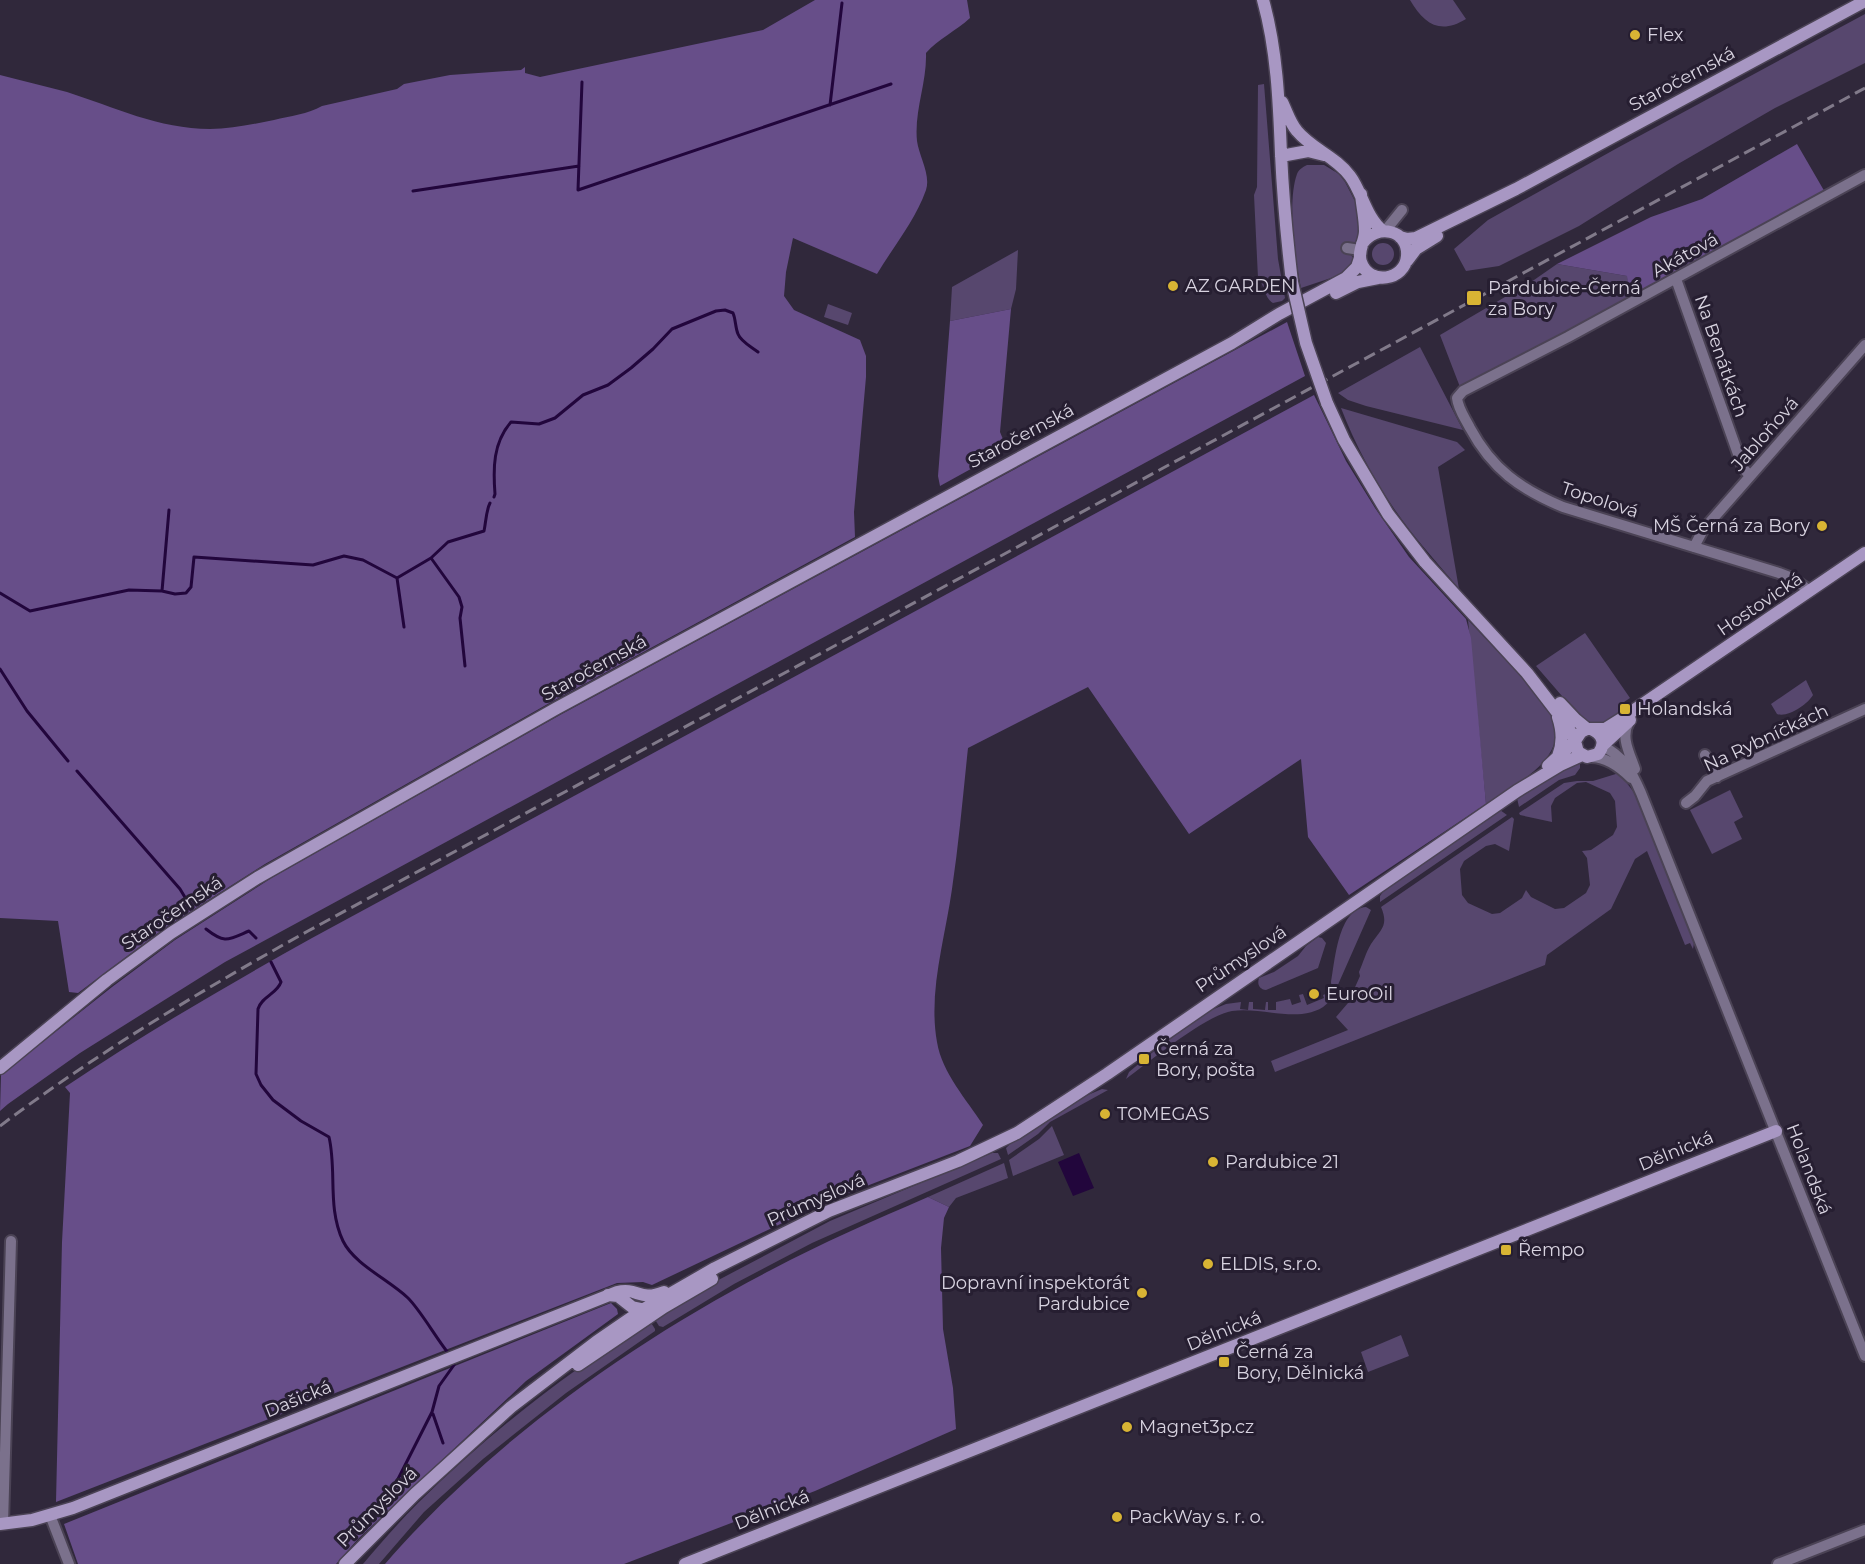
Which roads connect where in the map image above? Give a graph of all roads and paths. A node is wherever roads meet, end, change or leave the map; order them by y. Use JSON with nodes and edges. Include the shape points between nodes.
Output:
{"nodes":[{"id":1,"x":1263,"y":0,"type":"edge"},
{"id":2,"x":1865,"y":1,"type":"edge"},
{"id":3,"x":1279,"y":94,"type":"junction"},
{"id":4,"x":1281,"y":156,"type":"junction"},
{"id":5,"x":1328,"y":156,"type":"junction"},
{"id":6,"x":1865,"y":175,"type":"edge"},
{"id":7,"x":1516,"y":189,"type":"junction"},
{"id":8,"x":1360,"y":194,"type":"junction"},
{"id":9,"x":1384,"y":231,"type":"junction"},
{"id":10,"x":1399,"y":236,"type":"junction"},
{"id":11,"x":1347,"y":248,"type":"dead end"},
{"id":12,"x":1361,"y":251,"type":"junction"},
{"id":13,"x":1405,"y":265,"type":"junction"},
{"id":14,"x":1383,"y":278,"type":"junction"},
{"id":15,"x":1676,"y":279,"type":"junction"},
{"id":16,"x":1232,"y":343,"type":"junction"},
{"id":17,"x":1865,"y":345,"type":"edge"},
{"id":18,"x":1457,"y":396,"type":"joint"},
{"id":19,"x":1750,"y":476,"type":"junction"},
{"id":20,"x":1694,"y":547,"type":"junction"},
{"id":21,"x":1865,"y":553,"type":"edge"},
{"id":22,"x":1810,"y":591,"type":"junction"},
{"id":23,"x":1527,"y":673,"type":"junction"},
{"id":24,"x":1675,"y":684,"type":"junction"},
{"id":25,"x":1552,"y":705,"type":"junction"},
{"id":26,"x":1865,"y":709,"type":"edge"},
{"id":27,"x":1631,"y":719,"type":"junction"},
{"id":28,"x":1589,"y":729,"type":"junction"},
{"id":29,"x":1575,"y":741,"type":"junction"},
{"id":30,"x":1602,"y":746,"type":"junction"},
{"id":31,"x":1705,"y":755,"type":"dead end"},
{"id":32,"x":1587,"y":756,"type":"junction"},
{"id":33,"x":1556,"y":759,"type":"junction"},
{"id":34,"x":1717,"y":777,"type":"junction"},
{"id":35,"x":1517,"y":791,"type":"junction"},
{"id":36,"x":1641,"y":793,"type":"junction"},
{"id":37,"x":1686,"y":803,"type":"dead end"},
{"id":38,"x":0,"y":1068,"type":"edge"},
{"id":39,"x":1776,"y":1131,"type":"junction"},
{"id":40,"x":914,"y":1178,"type":"junction"},
{"id":41,"x":11,"y":1241,"type":"dead end"},
{"id":42,"x":691,"y":1281,"type":"junction"},
{"id":43,"x":639,"y":1294,"type":"junction"},
{"id":44,"x":607,"y":1295,"type":"junction"},
{"id":45,"x":627,"y":1303,"type":"junction"},
{"id":46,"x":647,"y":1313,"type":"junction"},
{"id":47,"x":626,"y":1322,"type":"junction"},
{"id":48,"x":1865,"y":1356,"type":"edge"},
{"id":49,"x":3,"y":1362,"type":"edge"},
{"id":50,"x":434,"y":1476,"type":"junction"},
{"id":51,"x":50,"y":1515,"type":"junction"},
{"id":52,"x":2,"y":1524,"type":"edge"},
{"id":53,"x":1865,"y":1530,"type":"edge"},
{"id":54,"x":69,"y":1564,"type":"edge"},
{"id":55,"x":345,"y":1564,"type":"edge"},
{"id":56,"x":685,"y":1564,"type":"edge"},
{"id":57,"x":1778,"y":1564,"type":"edge"}],
"edges":[{"from":1,"to":3,"type":"main road"},
{"from":2,"to":7,"type":"main road","name":"Staročernská"},
{"from":3,"to":4,"type":"main road"},
{"from":3,"to":5,"type":"main road","via":[[1295,128]]},
{"from":4,"to":5,"type":"main road","via":[[1308,151]]},
{"from":4,"to":23,"type":"main road","bridge":true,"via":[[1292,282],[1306,344],[1349,449],[1388,514],[1425,562]]},
{"from":5,"to":8,"type":"main road","via":[[1344,169]]},
{"from":6,"to":15,"type":"street","name":"Akátová"},
{"from":7,"to":10,"type":"main road","name":"Staročernská","via":[[1416,238]]},
{"from":7,"to":13,"type":"main road","name":"Staročernská","via":[[1419,247]]},
{"from":8,"to":9,"type":"main road","via":[[1372,220]]},
{"from":8,"to":12,"type":"main road","via":[[1365,231]]},
{"from":9,"to":10,"type":"main road"},
{"from":9,"to":10,"type":"street","via":[[1402,210]]},
{"from":9,"to":12,"type":"main road","via":[[1372,233]]},
{"from":10,"to":13,"type":"main road","via":[[1407,251]]},
{"from":11,"to":12,"type":"street"},
{"from":12,"to":14,"type":"main road","via":[[1364,267]]},
{"from":12,"to":16,"type":"main road","name":"Staročernská","via":[[1357,267],[1346,278]]},
{"from":13,"to":14,"type":"main road","via":[[1396,274]]},
{"from":14,"to":16,"type":"main road","name":"Staročernská","via":[[1353,284]]},
{"from":15,"to":18,"type":"street","name":"Akátová"},
{"from":15,"to":19,"type":"street","name":"Na Benátkách","via":[[1743,468]]},
{"from":16,"to":38,"type":"main road","name":"Staročernská","via":[[557,708],[257,878],[143,953]]},
{"from":17,"to":19,"type":"street","name":"Jabloňová"},
{"from":18,"to":20,"type":"street","name":"Topolová","via":[[1459,407],[1485,453],[1525,489],[1563,507]]},
{"from":19,"to":20,"type":"street","name":"Jabloňová","via":[[1703,530]]},
{"from":20,"to":22,"type":"street","name":"Topolová","via":[[1786,575]]},
{"from":21,"to":22,"type":"main road","name":"Hostovická"},
{"from":22,"to":24,"type":"main road","name":"Hostovická"},
{"from":23,"to":25,"type":"main road"},
{"from":23,"to":28,"type":"main road"},
{"from":24,"to":27,"type":"main road","name":"Hostovická"},
{"from":24,"to":28,"type":"main road","name":"Hostovická","via":[[1608,727]]},
{"from":25,"to":29,"type":"main road"},
{"from":25,"to":33,"type":"main road","via":[[1561,731]]},
{"from":26,"to":34,"type":"street","name":"Na Rybníčkách"},
{"from":27,"to":30,"type":"main road","name":"Hostovická"},
{"from":27,"to":36,"type":"street","name":"Holandská","via":[[1625,738]]},
{"from":28,"to":29,"type":"main road","name":"Hostovická"},
{"from":28,"to":30,"type":"main road","via":[[1601,736]]},
{"from":29,"to":32,"type":"main road","via":[[1576,749]]},
{"from":29,"to":33,"type":"main road","name":"Průmyslová"},
{"from":30,"to":32,"type":"main road","name":"Hostovická","via":[[1598,754]]},
{"from":30,"to":36,"type":"street","name":"Holandská","via":[[1628,766]]},
{"from":31,"to":34,"type":"street"},
{"from":32,"to":35,"type":"main road","name":"Průmyslová","via":[[1560,765]]},
{"from":32,"to":36,"type":"street","name":"Holandská","via":[[1617,766]]},
{"from":33,"to":35,"type":"main road","name":"Průmyslová"},
{"from":34,"to":37,"type":"street","name":"Na Rybníčkách","via":[[1707,781]]},
{"from":35,"to":40,"type":"main road","name":"Průmyslová","via":[[1029,1126]]},
{"from":36,"to":39,"type":"street","name":"Holandská"},
{"from":39,"to":48,"type":"street","name":"Holandská"},
{"from":39,"to":56,"type":"main road","name":"Dělnická"},
{"from":40,"to":42,"type":"main road","name":"Průmyslová","via":[[829,1211]]},
{"from":40,"to":46,"type":"main road","name":"Průmyslová","via":[[856,1202]]},
{"from":41,"to":49,"type":"street"},
{"from":42,"to":43,"type":"main road","name":"Dašická","via":[[651,1296]]},
{"from":42,"to":46,"type":"main road","name":"Průmyslová"},
{"from":43,"to":44,"type":"main road","name":"Dašická","via":[[626,1290]]},
{"from":43,"to":46,"type":"main road"},
{"from":44,"to":45,"type":"main road","via":[[616,1295]]},
{"from":44,"to":51,"type":"main road","name":"Dašická"},
{"from":45,"to":46,"type":"main road"},
{"from":45,"to":47,"type":"main road","via":[[630,1313]]},
{"from":46,"to":47,"type":"main road","name":"Průmyslová"},
{"from":46,"to":50,"type":"main road","name":"Průmyslová"},
{"from":47,"to":50,"type":"main road","name":"Průmyslová","via":[[528,1393]]},
{"from":49,"to":52,"type":"street"},
{"from":50,"to":55,"type":"main road","name":"Průmyslová"},
{"from":51,"to":52,"type":"main road","name":"Dašická"},
{"from":51,"to":54,"type":"street"},
{"from":53,"to":57,"type":"street"}]}
